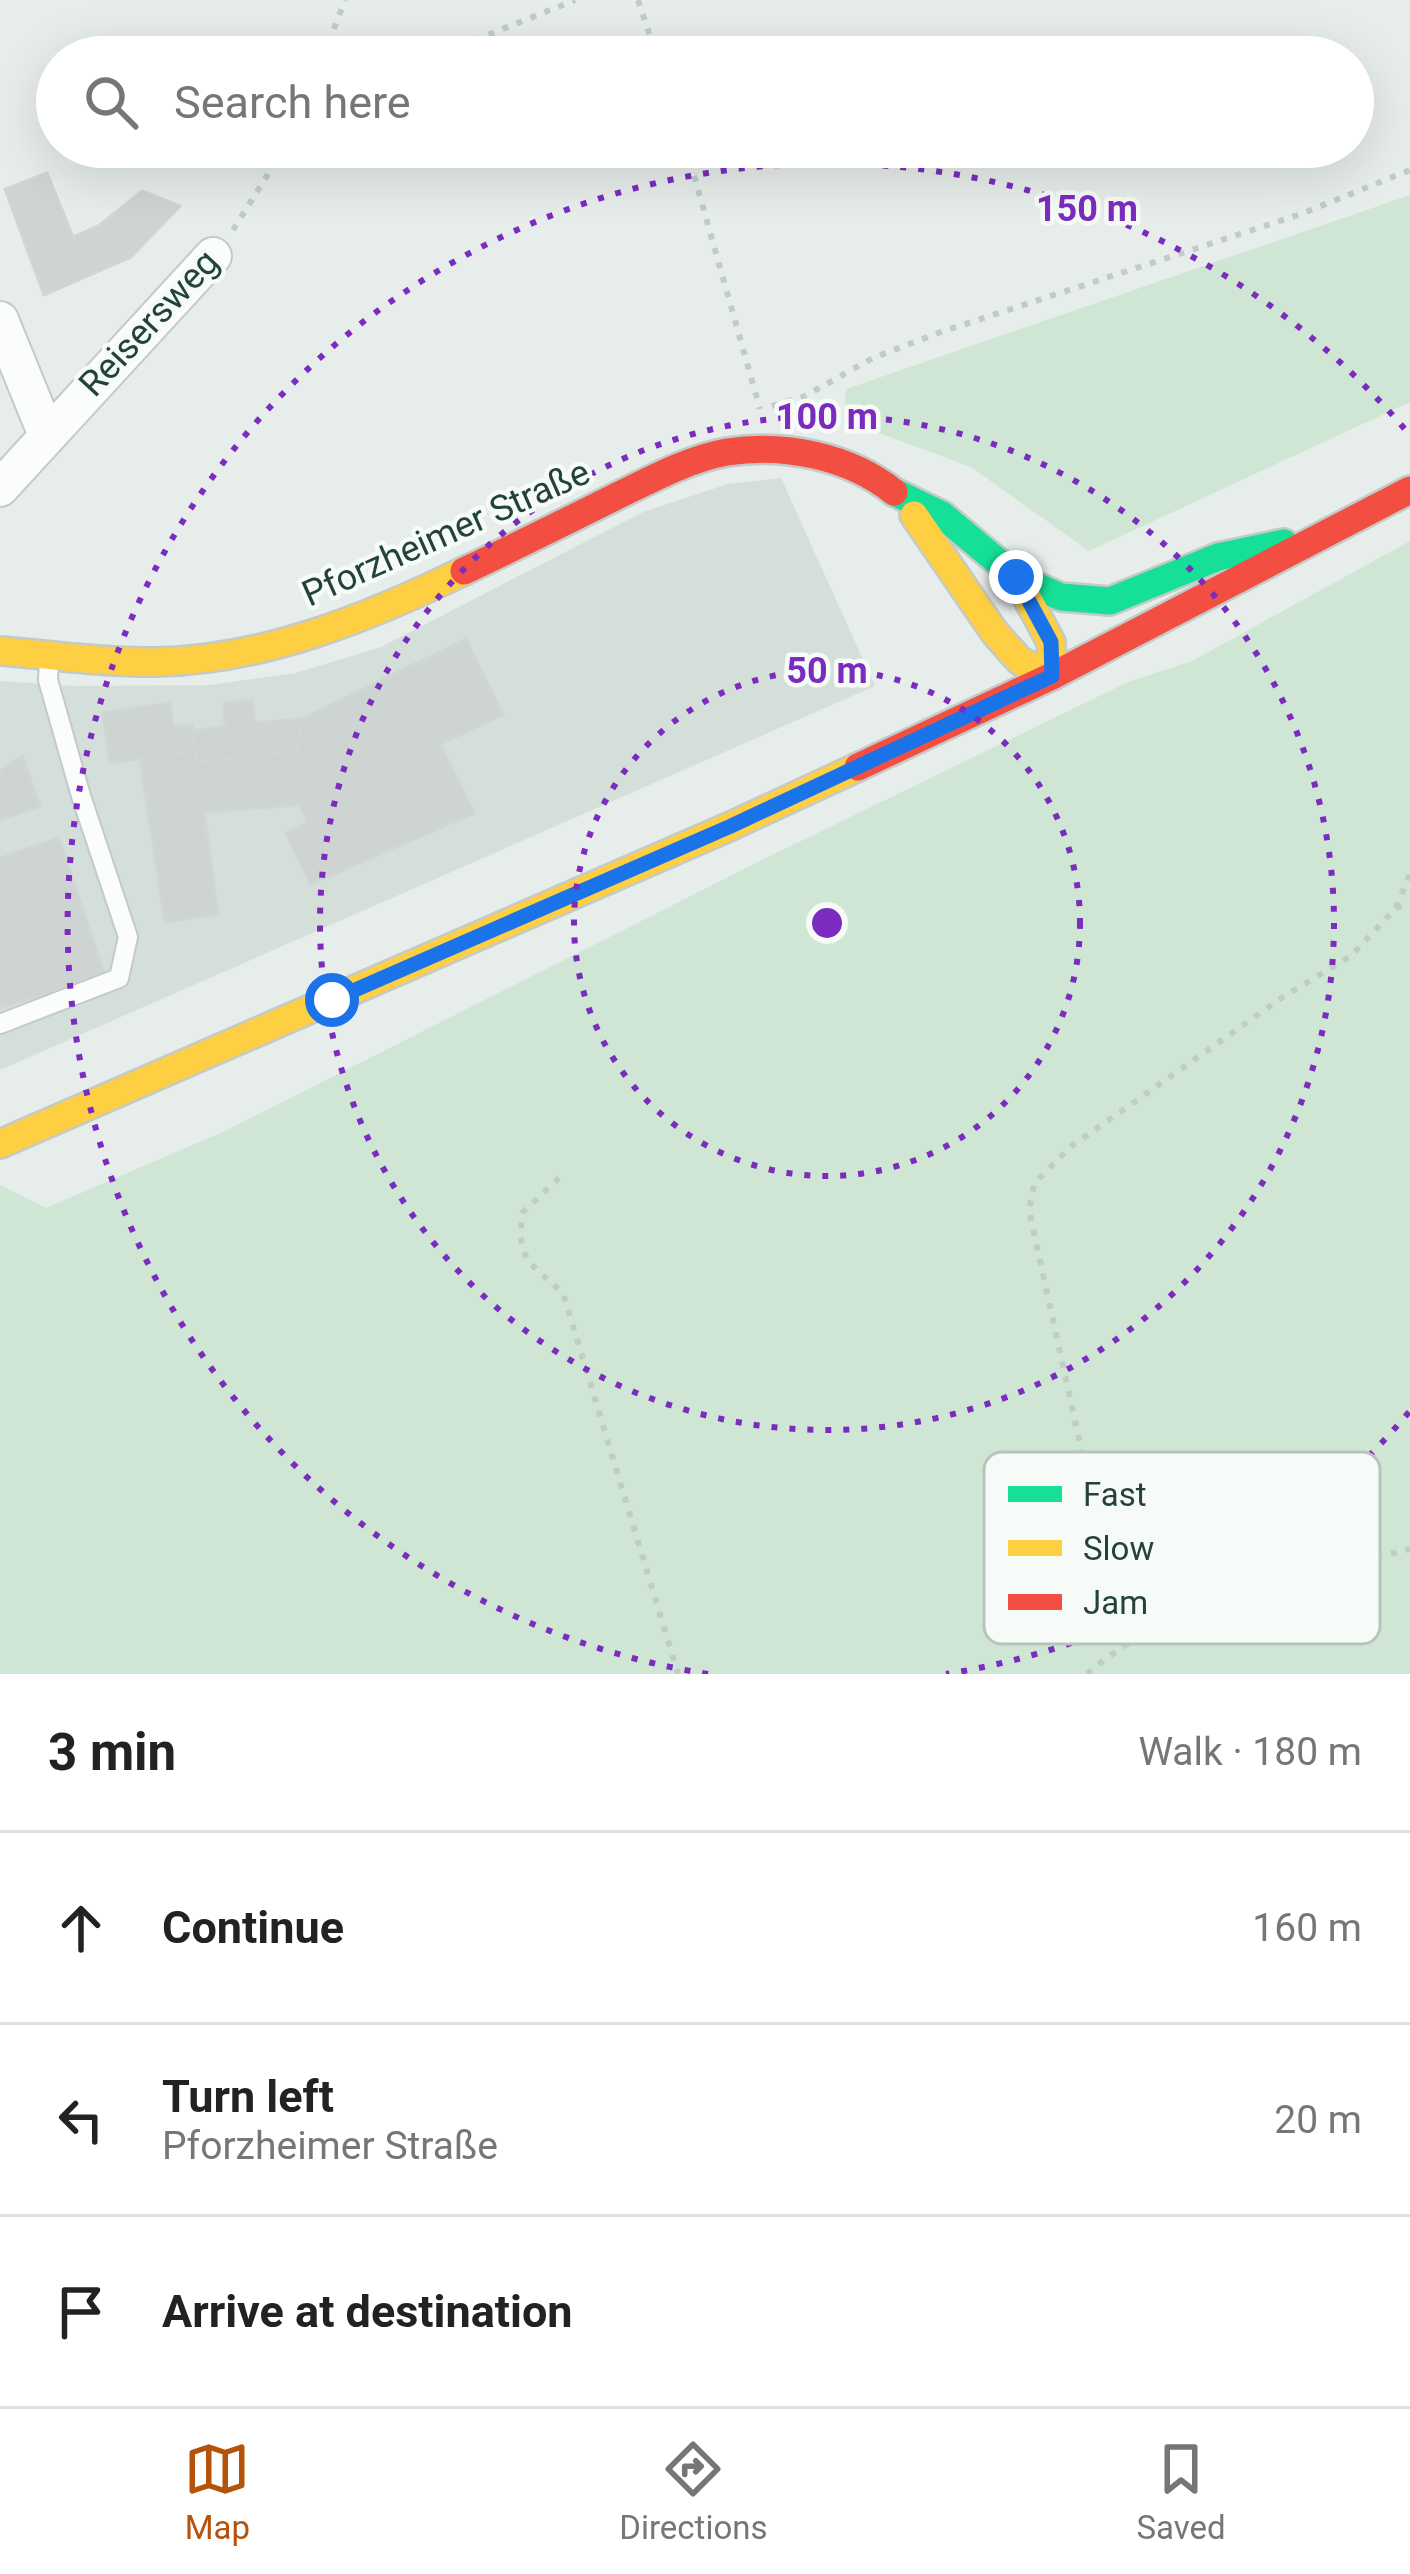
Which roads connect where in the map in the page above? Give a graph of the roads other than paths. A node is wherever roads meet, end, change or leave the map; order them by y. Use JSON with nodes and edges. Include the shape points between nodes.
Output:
{"nodes":[{"id":1,"x":213,"y":256,"type":"road end"},
{"id":2,"x":0,"y":320,"type":"edge"},
{"id":3,"x":46,"y":434,"type":"junction"},
{"id":4,"x":0,"y":488,"type":"edge"},
{"id":5,"x":1410,"y":490,"type":"edge"},
{"id":6,"x":903,"y":499,"type":"junction"},
{"id":7,"x":1329,"y":533,"type":"junction"},
{"id":8,"x":1016,"y":577,"type":"junction"},
{"id":9,"x":0,"y":651,"type":"edge"},
{"id":10,"x":50,"y":656,"type":"junction"},
{"id":11,"x":1052,"y":676,"type":"junction"},
{"id":12,"x":0,"y":1024,"type":"edge"},
{"id":13,"x":0,"y":1144,"type":"edge"}],
"edges":[{"from":1,"to":3,"type":"street","name":"Reisersweg"},
{"from":2,"to":3,"type":"street"},
{"from":3,"to":4,"type":"street","name":"Reisersweg"},
{"from":5,"to":7,"type":"street"},
{"from":6,"to":8,"type":"street","name":"Pforzheimer Straße","via":[[942,515]]},
{"from":6,"to":10,"type":"street","name":"Pforzheimer Straße","via":[[833,459],[764,448],[690,463],[409,598],[296,639],[179,660]]},
{"from":6,"to":11,"type":"street","name":"Pforzheimer Straße","via":[[995,633],[1020,661]]},
{"from":7,"to":8,"type":"street","name":"Pforzheimer Straße","via":[[1219,557],[1110,601],[1061,597]]},
{"from":7,"to":11,"type":"street"},
{"from":8,"to":11,"type":"street","name":"Pforzheimer Straße","via":[[1051,642]]},
{"from":9,"to":10,"type":"street","name":"Pforzheimer Straße"},
{"from":10,"to":12,"type":"lane","via":[[48,680],[128,938],[119,978]]},
{"from":11,"to":13,"type":"street","via":[[731,826]]}]}
